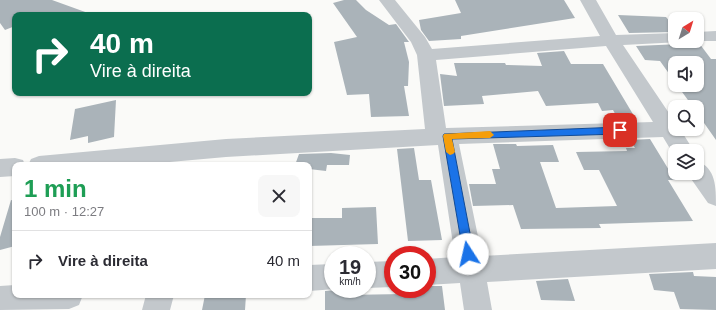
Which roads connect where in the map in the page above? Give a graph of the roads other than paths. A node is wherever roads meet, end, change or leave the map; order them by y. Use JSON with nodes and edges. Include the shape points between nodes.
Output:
{"nodes":[{"id":1,"x":588,"y":0,"type":"edge"},
{"id":2,"x":392,"y":1,"type":"edge"},
{"id":3,"x":716,"y":36,"type":"edge"},
{"id":4,"x":704,"y":37,"type":"edge"},
{"id":5,"x":668,"y":38,"type":"edge"},
{"id":6,"x":611,"y":40,"type":"junction"},
{"id":7,"x":426,"y":55,"type":"junction"},
{"id":8,"x":667,"y":129,"type":"junction"},
{"id":9,"x":442,"y":136,"type":"junction"},
{"id":10,"x":678,"y":144,"type":"edge"},
{"id":11,"x":71,"y":162,"type":"edge"},
{"id":12,"x":12,"y":167,"type":"edge"},
{"id":13,"x":0,"y":168,"type":"edge"},
{"id":14,"x":704,"y":180,"type":"edge"},
{"id":15,"x":716,"y":196,"type":"edge"},
{"id":16,"x":716,"y":256,"type":"edge"},
{"id":17,"x":471,"y":269,"type":"junction"},
{"id":18,"x":436,"y":271,"type":"edge"},
{"id":19,"x":324,"y":277,"type":"edge"},
{"id":20,"x":312,"y":278,"type":"edge"},
{"id":21,"x":28,"y":298,"type":"edge"},
{"id":22,"x":159,"y":298,"type":"edge"},
{"id":23,"x":0,"y":300,"type":"edge"},
{"id":24,"x":156,"y":310,"type":"edge"},
{"id":25,"x":478,"y":310,"type":"edge"}],
"edges":[{"from":1,"to":6,"type":"street"},
{"from":2,"to":7,"type":"street","via":[[420,40]]},
{"from":3,"to":4,"type":"street"},
{"from":5,"to":6,"type":"street"},
{"from":6,"to":7,"type":"street"},
{"from":6,"to":8,"type":"street"},
{"from":7,"to":9,"type":"street"},
{"from":8,"to":9,"type":"street"},
{"from":8,"to":10,"type":"street"},
{"from":9,"to":11,"type":"street","via":[[226,148]]},
{"from":9,"to":17,"type":"street"},
{"from":12,"to":13,"type":"street"},
{"from":14,"to":15,"type":"street"},
{"from":16,"to":17,"type":"street"},
{"from":17,"to":18,"type":"street"},
{"from":17,"to":25,"type":"street"},
{"from":19,"to":20,"type":"street"},
{"from":21,"to":23,"type":"street"},
{"from":22,"to":24,"type":"street"}]}
